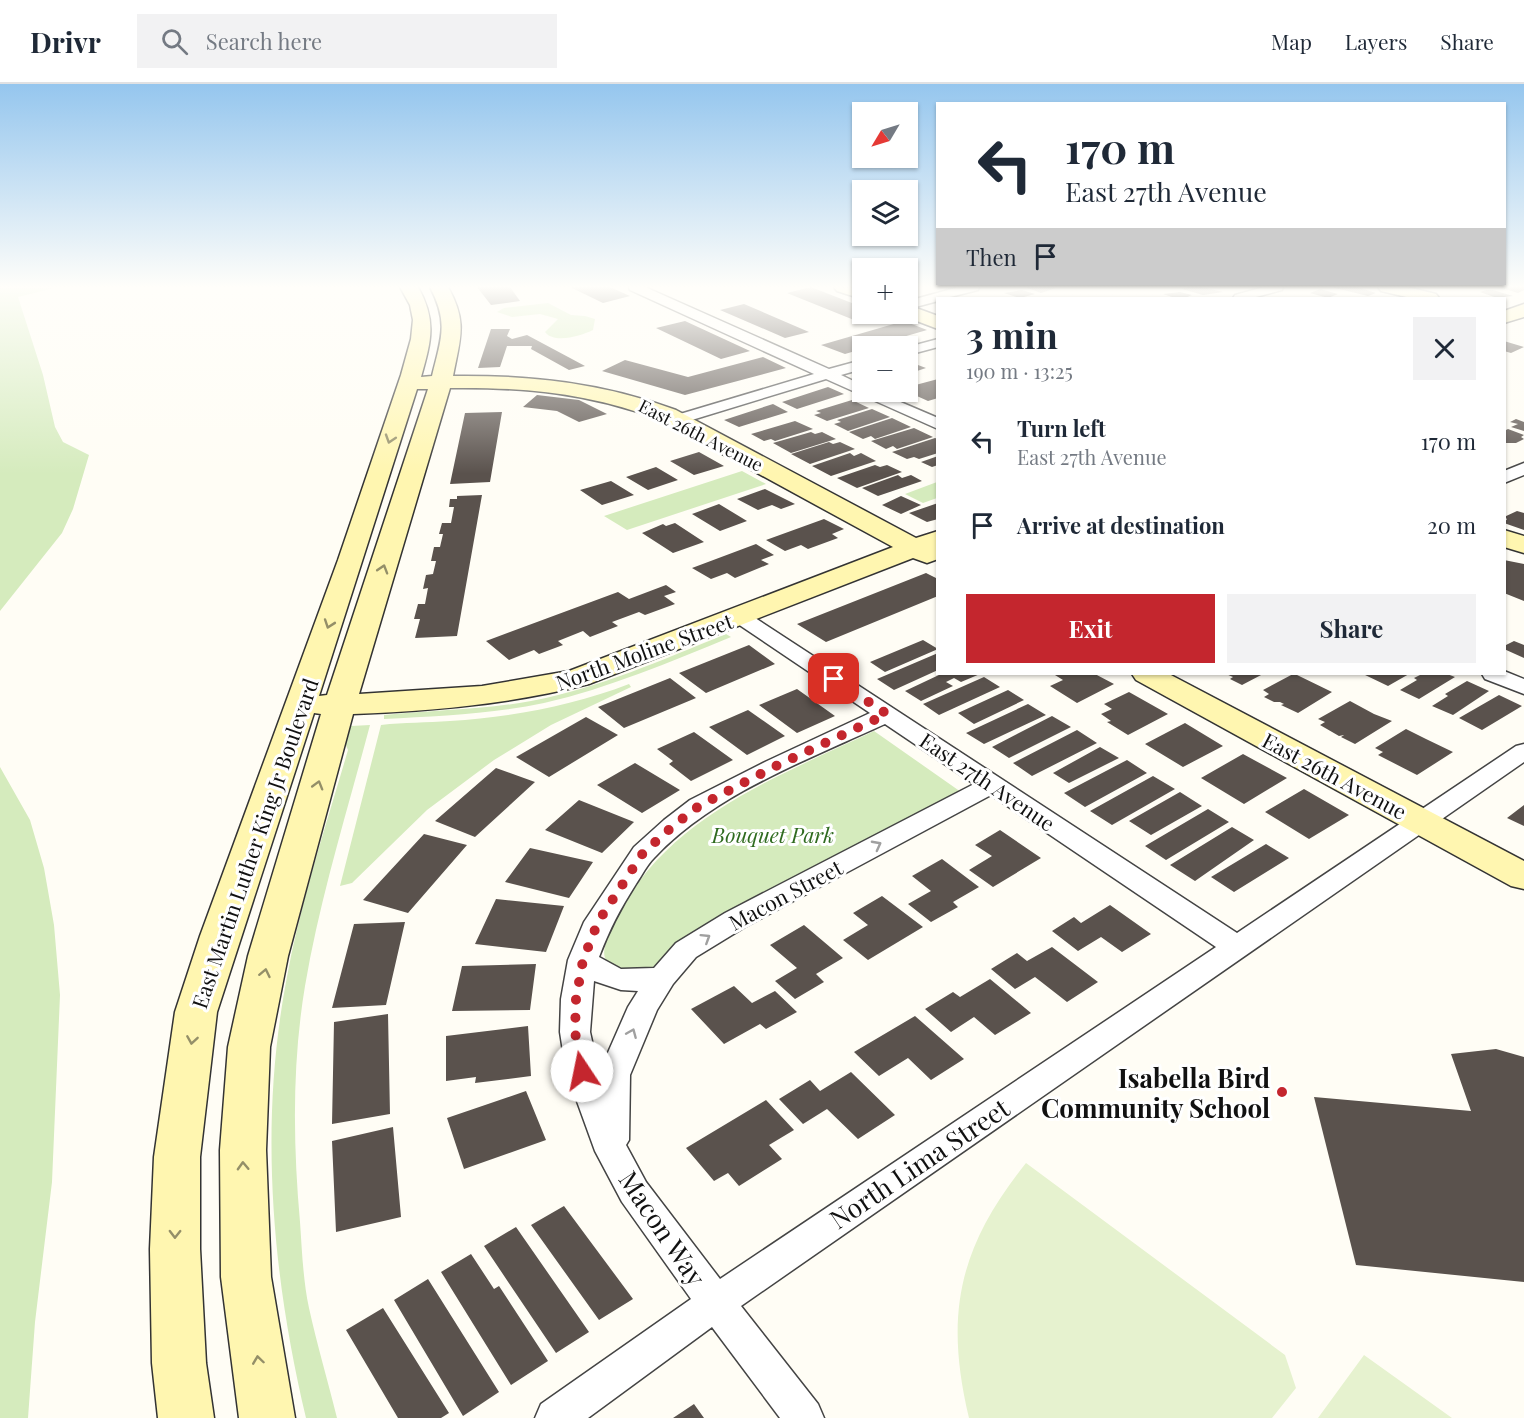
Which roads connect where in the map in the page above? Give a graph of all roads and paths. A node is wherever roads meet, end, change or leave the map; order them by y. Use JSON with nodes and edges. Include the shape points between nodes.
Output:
{"nodes":[{"id":1,"x":417,"y":349,"type":"edge"},
{"id":2,"x":448,"y":349,"type":"edge"},
{"id":3,"x":772,"y":349,"type":"edge"},
{"id":4,"x":852,"y":367,"type":"edge"},
{"id":5,"x":827,"y":374,"type":"junction"},
{"id":6,"x":441,"y":382,"type":"junction"},
{"id":7,"x":408,"y":384,"type":"junction"},
{"id":8,"x":852,"y":385,"type":"edge"},
{"id":9,"x":889,"y":402,"type":"edge"},
{"id":10,"x":676,"y":420,"type":"junction"},
{"id":11,"x":936,"y":423,"type":"edge"},
{"id":12,"x":1524,"y":468,"type":"edge"},
{"id":13,"x":1506,"y":477,"type":"edge"},
{"id":14,"x":1506,"y":539,"type":"edge"},
{"id":15,"x":1524,"y":546,"type":"edge"},
{"id":16,"x":930,"y":549,"type":"edge"},
{"id":17,"x":739,"y":616,"type":"junction"},
{"id":18,"x":1149,"y":675,"type":"edge"},
{"id":19,"x":1495,"y":675,"type":"edge"},
{"id":20,"x":1524,"y":687,"type":"edge"},
{"id":21,"x":321,"y":705,"type":"junction"},
{"id":22,"x":887,"y":714,"type":"junction"},
{"id":23,"x":1524,"y":751,"type":"edge"},
{"id":24,"x":993,"y":784,"type":"junction"},
{"id":25,"x":1421,"y":821,"type":"junction"},
{"id":26,"x":1524,"y":877,"type":"edge"},
{"id":27,"x":1236,"y":946,"type":"junction"},
{"id":28,"x":583,"y":960,"type":"junction"},
{"id":29,"x":663,"y":977,"type":"junction"},
{"id":30,"x":612,"y":1151,"type":"junction"},
{"id":31,"x":715,"y":1303,"type":"junction"},
{"id":32,"x":186,"y":1418,"type":"edge"},
{"id":33,"x":267,"y":1418,"type":"edge"},
{"id":34,"x":555,"y":1418,"type":"edge"},
{"id":35,"x":804,"y":1418,"type":"edge"}],
"edges":[{"from":1,"to":7,"type":"main road","name":"East Martin Luther King Jr Boulevard"},
{"from":2,"to":6,"type":"main road","name":"East Martin Luther King Jr Boulevard"},
{"from":3,"to":5,"type":"street"},
{"from":4,"to":5,"type":"street"},
{"from":5,"to":8,"type":"street"},
{"from":5,"to":10,"type":"street"},
{"from":6,"to":7,"type":"main road","name":"East 26th Avenue"},
{"from":6,"to":10,"type":"main road","name":"East 26th Avenue","via":[[584,389],[632,400]]},
{"from":21,"to":6,"type":"main road","name":"East Martin Luther King Jr Boulevard","one_way":true},
{"from":7,"to":21,"type":"main road","name":"East Martin Luther King Jr Boulevard","one_way":true,"via":[[351,560]]},
{"from":9,"to":11,"type":"street"},
{"from":10,"to":16,"type":"main road","name":"East 26th Avenue"},
{"from":12,"to":13,"type":"street"},
{"from":14,"to":15,"type":"main road"},
{"from":16,"to":17,"type":"main road","name":"North Moline Street"},
{"from":17,"to":21,"type":"main road","name":"North Moline Street","via":[[601,670],[546,686],[473,698]]},
{"from":17,"to":22,"type":"street","name":"East 27th Avenue"},
{"from":18,"to":25,"type":"main road","name":"East 26th Avenue"},
{"from":19,"to":20,"type":"street"},
{"from":21,"to":32,"type":"main road","name":"East Martin Luther King Jr Boulevard","one_way":true,"via":[[220,936],[196,1012],[176,1168],[178,1352]]},
{"from":33,"to":21,"type":"main road","name":"East Martin Luther King Jr Boulevard","one_way":true,"via":[[246,1277],[243,1150],[249,1047]]},
{"from":22,"to":24,"type":"street","name":"East 27th Avenue"},
{"from":22,"to":28,"type":"street","name":"Macon Way","via":[[699,806],[673,826],[643,853],[598,922]]},
{"from":23,"to":25,"type":"street","name":"North Lima Street"},
{"from":24,"to":27,"type":"street","name":"East 27th Avenue"},
{"from":29,"to":24,"type":"street","name":"Macon Street","one_way":true,"via":[[686,950],[735,920]]},
{"from":25,"to":26,"type":"main road","name":"East 26th Avenue"},
{"from":25,"to":27,"type":"street","name":"North Lima Street"},
{"from":27,"to":31,"type":"street","name":"North Lima Street"},
{"from":28,"to":29,"type":"street","via":[[620,981]]},
{"from":28,"to":30,"type":"street","name":"Macon Way","via":[[575,1032],[582,1071]]},
{"from":30,"to":29,"type":"street","name":"Macon Way","one_way":true,"via":[[614,1075],[643,1007]]},
{"from":30,"to":31,"type":"street","name":"Macon Way","via":[[634,1192]]},
{"from":31,"to":34,"type":"street","name":"North Lima Street"},
{"from":31,"to":35,"type":"street","name":"Macon Way"}]}
